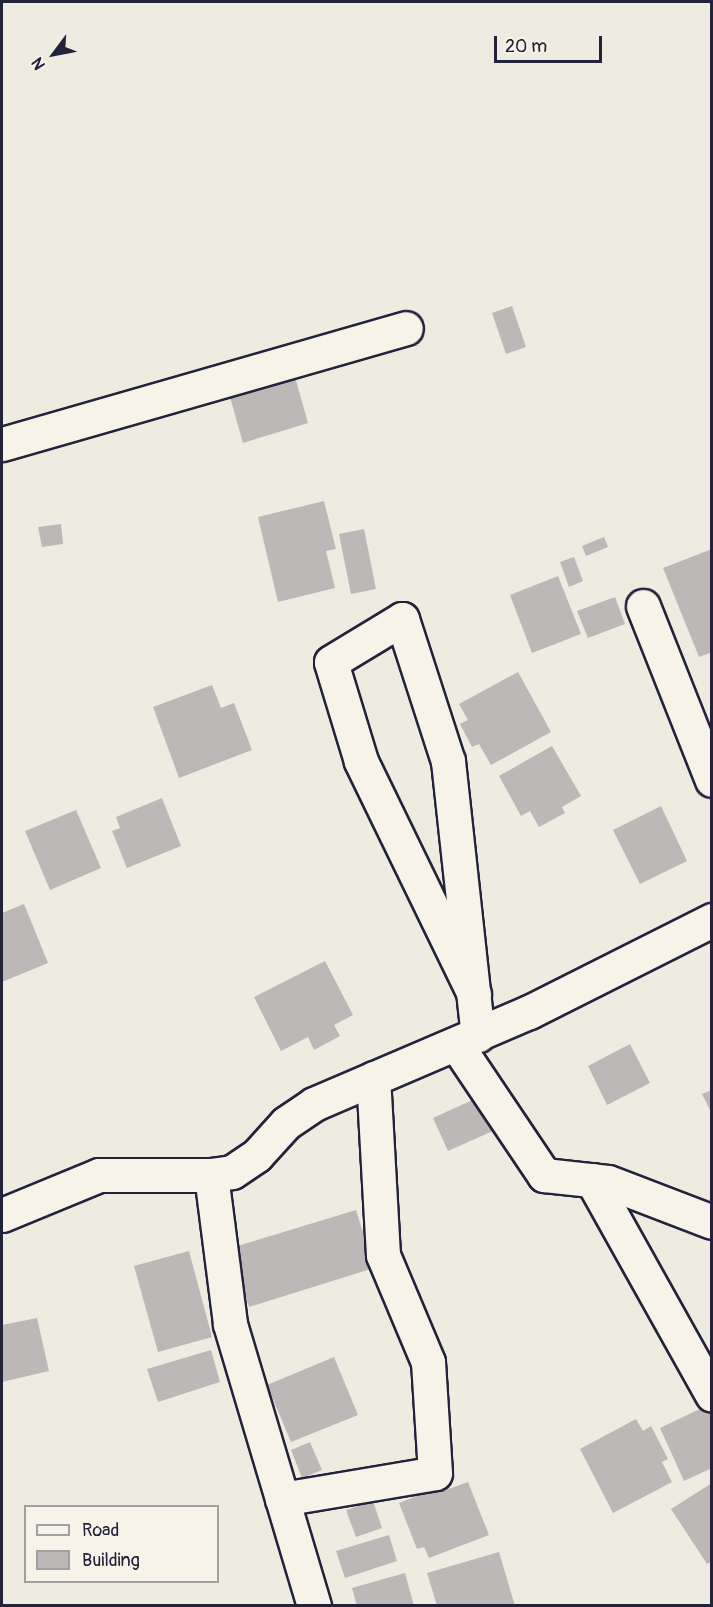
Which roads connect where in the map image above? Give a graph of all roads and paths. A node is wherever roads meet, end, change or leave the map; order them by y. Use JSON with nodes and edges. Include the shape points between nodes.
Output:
{"nodes":[{"id":1,"x":406,"y":328,"type":"dead end"},
{"id":2,"x":2,"y":444,"type":"edge"},
{"id":3,"x":643,"y":606,"type":"dead end"},
{"id":4,"x":711,"y":780,"type":"edge"},
{"id":5,"x":711,"y":920,"type":"edge"},
{"id":6,"x":474,"y":994,"type":"junction"},
{"id":7,"x":467,"y":1040,"type":"junction"},
{"id":8,"x":373,"y":1078,"type":"junction"},
{"id":9,"x":211,"y":1175,"type":"junction"},
{"id":10,"x":592,"y":1180,"type":"junction"},
{"id":11,"x":2,"y":1215,"type":"edge"},
{"id":12,"x":711,"y":1222,"type":"edge"},
{"id":13,"x":711,"y":1395,"type":"edge"},
{"id":14,"x":282,"y":1499,"type":"junction"},
{"id":15,"x":314,"y":1605,"type":"edge"}],
"edges":[{"from":1,"to":2,"type":"street"},
{"from":3,"to":4,"type":"street"},
{"from":5,"to":7,"type":"street"},
{"from":6,"to":6,"type":"street","via":[[448,761],[402,619],[331,662],[361,761]]},
{"from":6,"to":7,"type":"street"},
{"from":7,"to":8,"type":"street"},
{"from":7,"to":10,"type":"street","via":[[544,1175]]},
{"from":8,"to":9,"type":"street","via":[[314,1104],[286,1123],[257,1155],[232,1172]]},
{"from":8,"to":14,"type":"street","via":[[383,1256],[428,1362],[435,1473]]},
{"from":9,"to":11,"type":"street","via":[[99,1175]]},
{"from":9,"to":14,"type":"street","via":[[230,1324]]},
{"from":10,"to":12,"type":"street","via":[[608,1182]]},
{"from":10,"to":13,"type":"street"},
{"from":14,"to":15,"type":"street"}]}
